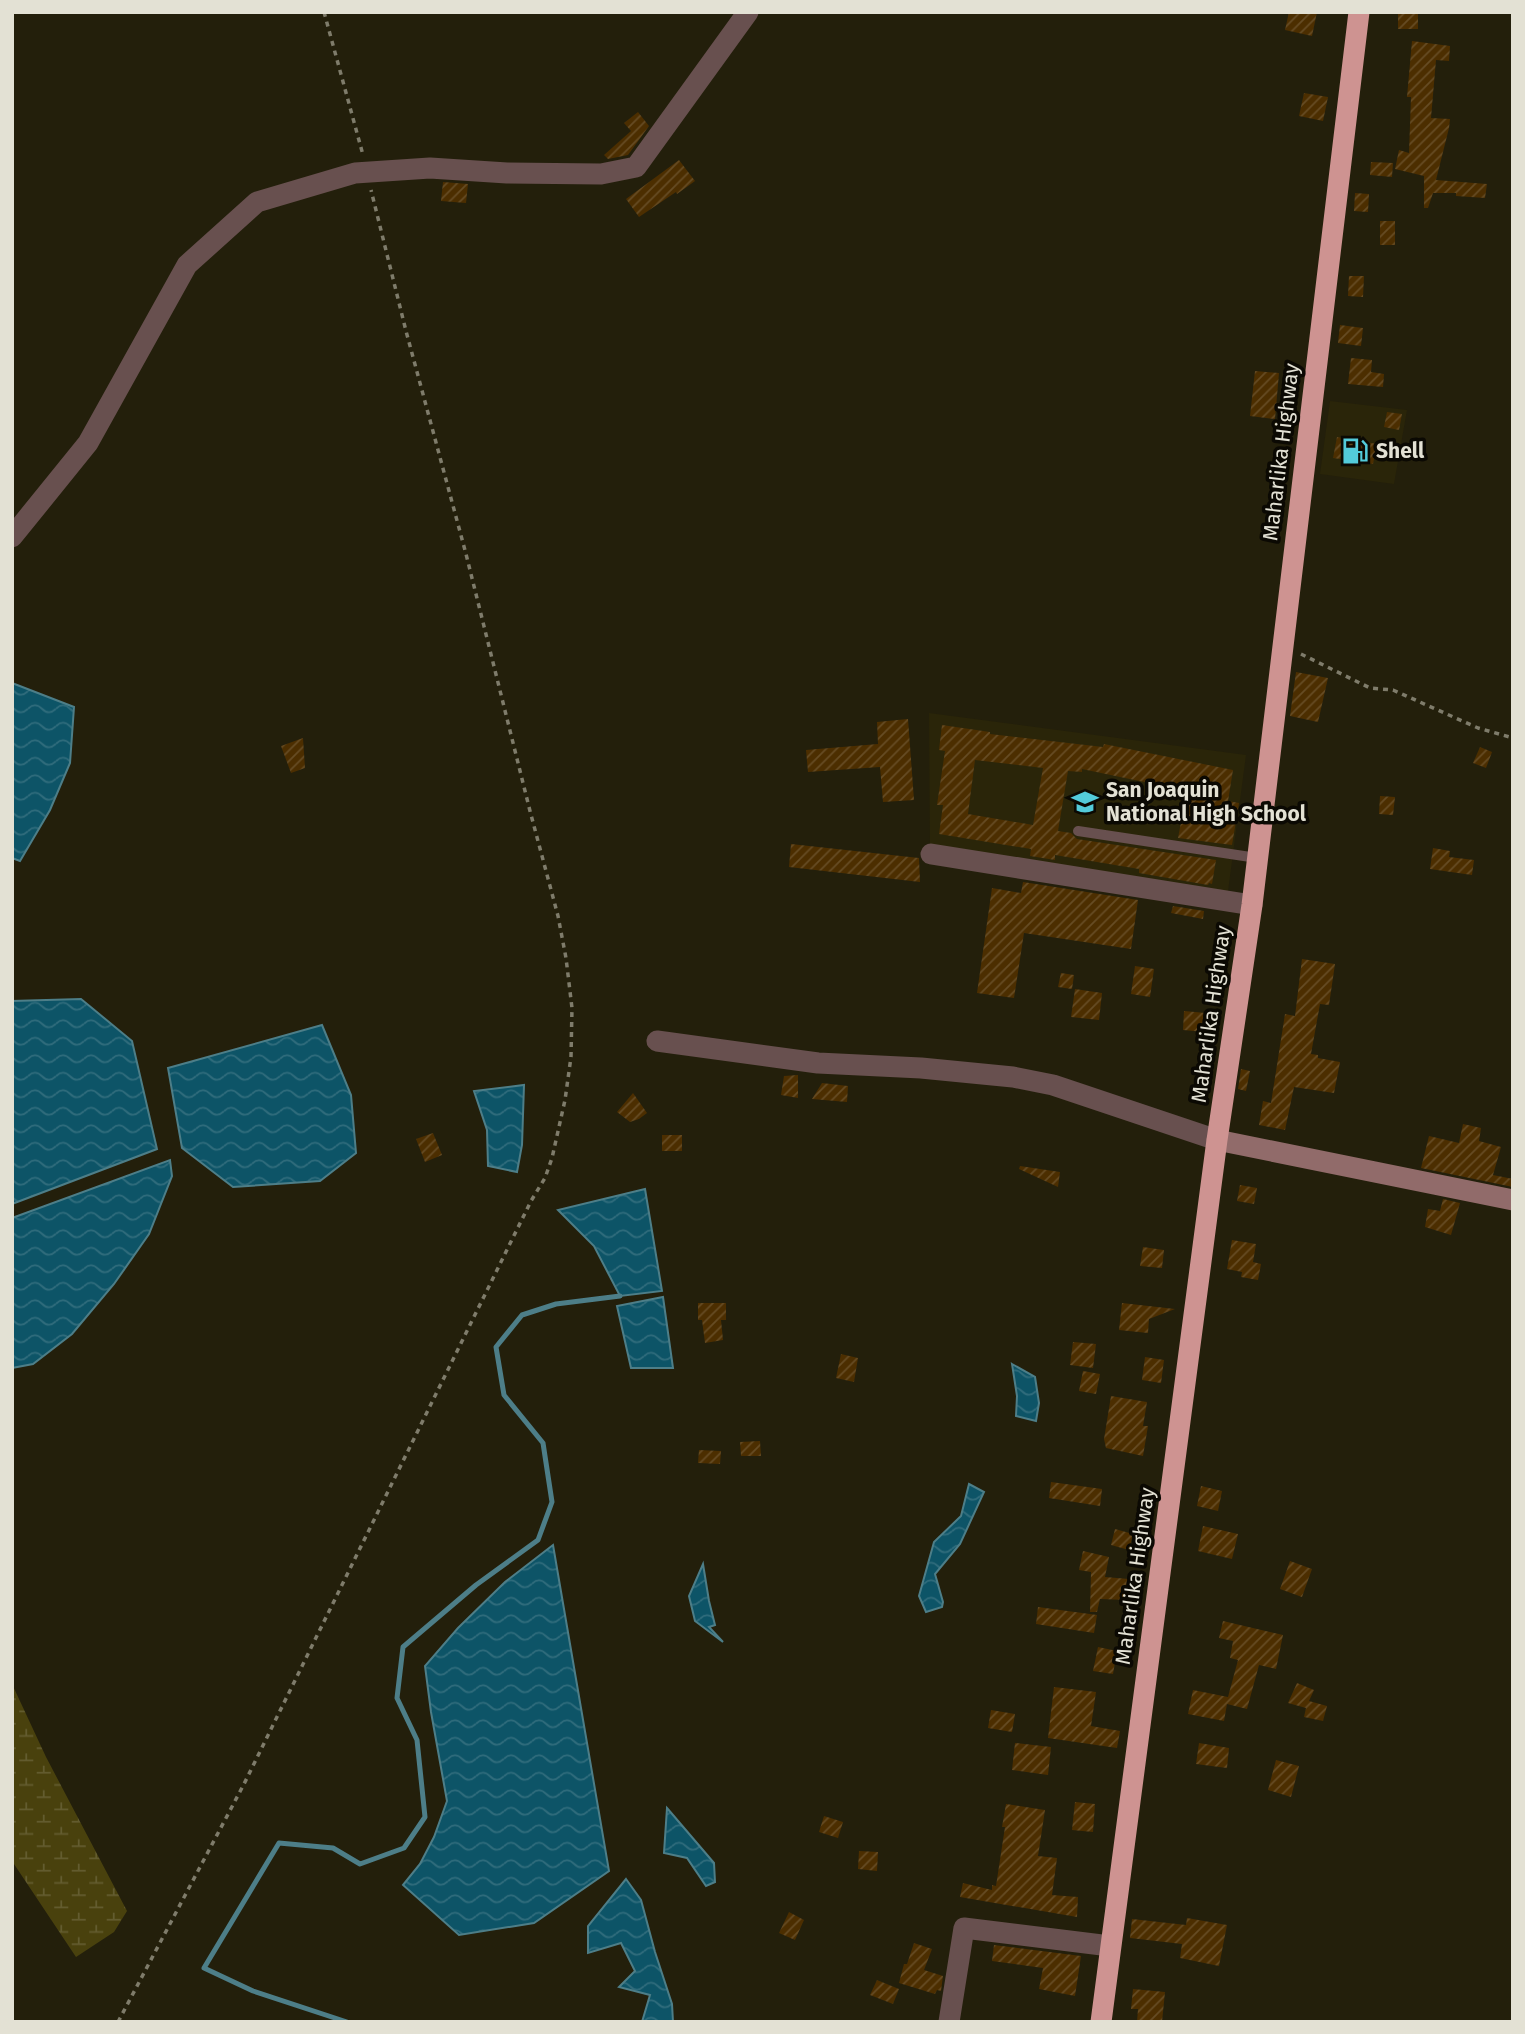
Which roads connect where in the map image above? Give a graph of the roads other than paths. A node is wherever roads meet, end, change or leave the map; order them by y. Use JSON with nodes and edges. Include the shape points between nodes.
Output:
{"nodes":[{"id":1,"x":748,"y":12,"type":"edge"},
{"id":2,"x":1359,"y":12,"type":"edge"},
{"id":3,"x":12,"y":537,"type":"edge"},
{"id":4,"x":1078,"y":831,"type":"dead end"},
{"id":5,"x":931,"y":854,"type":"dead end"},
{"id":6,"x":1257,"y":858,"type":"junction"},
{"id":7,"x":1252,"y":905,"type":"junction"},
{"id":8,"x":657,"y":1041,"type":"dead end"},
{"id":9,"x":1217,"y":1140,"type":"junction"},
{"id":10,"x":1513,"y":1200,"type":"edge"},
{"id":11,"x":1111,"y":1946,"type":"junction"},
{"id":12,"x":949,"y":2022,"type":"edge"},
{"id":13,"x":1101,"y":2022,"type":"edge"}],
"edges":[{"from":1,"to":3,"type":"street","via":[[636,167],[601,174],[430,168],[355,173],[257,202],[187,265],[88,443]]},
{"from":2,"to":6,"type":"highway","name":"Maharlika Highway"},
{"from":4,"to":6,"type":"lane"},
{"from":5,"to":7,"type":"street"},
{"from":6,"to":7,"type":"highway","name":"Maharlika Highway"},
{"from":7,"to":9,"type":"highway","name":"Maharlika Highway"},
{"from":8,"to":9,"type":"street","via":[[818,1063],[1013,1077]]},
{"from":9,"to":10,"type":"street"},
{"from":9,"to":11,"type":"highway","name":"Maharlika Highway"},
{"from":11,"to":12,"type":"street","via":[[964,1928]]},
{"from":11,"to":13,"type":"highway","name":"Maharlika Highway"}]}
